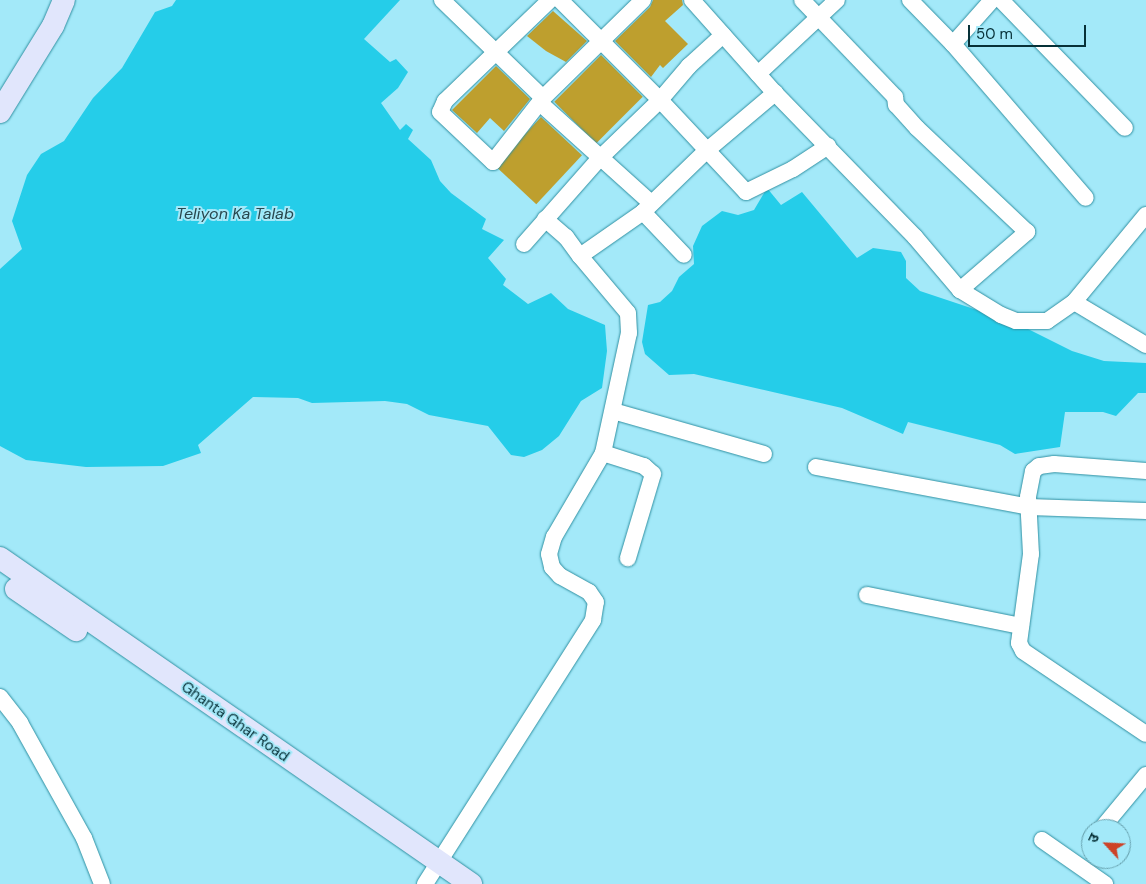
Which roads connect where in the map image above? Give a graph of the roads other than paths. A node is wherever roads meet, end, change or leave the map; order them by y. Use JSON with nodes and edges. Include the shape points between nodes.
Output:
{"nodes":[{"id":1,"x":64,"y":0,"type":"edge"},
{"id":2,"x":442,"y":0,"type":"edge"},
{"id":3,"x":550,"y":0,"type":"edge"},
{"id":4,"x":560,"y":0,"type":"edge"},
{"id":5,"x":643,"y":0,"type":"edge"},
{"id":6,"x":692,"y":0,"type":"edge"},
{"id":7,"x":802,"y":0,"type":"edge"},
{"id":8,"x":836,"y":0,"type":"edge"},
{"id":9,"x":910,"y":0,"type":"edge"},
{"id":10,"x":992,"y":0,"type":"edge"},
{"id":11,"x":1000,"y":0,"type":"edge"},
{"id":12,"x":818,"y":16,"type":"junction"},
{"id":13,"x":723,"y":35,"type":"junction"},
{"id":14,"x":600,"y":40,"type":"junction"},
{"id":15,"x":954,"y":44,"type":"junction"},
{"id":16,"x":497,"y":51,"type":"junction"},
{"id":17,"x":758,"y":74,"type":"junction"},
{"id":18,"x":775,"y":93,"type":"junction"},
{"id":19,"x":541,"y":100,"type":"junction"},
{"id":20,"x":660,"y":100,"type":"junction"},
{"id":21,"x":0,"y":112,"type":"edge"},
{"id":22,"x":1125,"y":128,"type":"dead end"},
{"id":23,"x":828,"y":146,"type":"junction"},
{"id":24,"x":706,"y":152,"type":"junction"},
{"id":25,"x":599,"y":159,"type":"junction"},
{"id":26,"x":1086,"y":198,"type":"dead end"},
{"id":27,"x":647,"y":208,"type":"junction"},
{"id":28,"x":1146,"y":215,"type":"edge"},
{"id":29,"x":546,"y":219,"type":"junction"},
{"id":30,"x":524,"y":244,"type":"dead end"},
{"id":31,"x":684,"y":255,"type":"dead end"},
{"id":32,"x":580,"y":256,"type":"junction"},
{"id":33,"x":960,"y":290,"type":"junction"},
{"id":34,"x":1074,"y":302,"type":"junction"},
{"id":35,"x":1146,"y":345,"type":"edge"},
{"id":36,"x":613,"y":411,"type":"junction"},
{"id":37,"x":603,"y":453,"type":"junction"},
{"id":38,"x":764,"y":454,"type":"dead end"},
{"id":39,"x":816,"y":467,"type":"dead end"},
{"id":40,"x":1146,"y":471,"type":"edge"},
{"id":41,"x":1028,"y":507,"type":"junction"},
{"id":42,"x":1146,"y":511,"type":"edge"},
{"id":43,"x":0,"y":558,"type":"edge"},
{"id":44,"x":628,"y":558,"type":"dead end"},
{"id":45,"x":0,"y":577,"type":"edge"},
{"id":46,"x":868,"y":595,"type":"dead end"},
{"id":47,"x":1021,"y":626,"type":"junction"},
{"id":48,"x":0,"y":697,"type":"edge"},
{"id":49,"x":1146,"y":734,"type":"edge"},
{"id":50,"x":1146,"y":775,"type":"edge"},
{"id":51,"x":1109,"y":819,"type":"edge"},
{"id":52,"x":1042,"y":840,"type":"dead end"},
{"id":53,"x":437,"y":876,"type":"edge"},
{"id":54,"x":102,"y":884,"type":"edge"},
{"id":55,"x":471,"y":884,"type":"edge"},
{"id":56,"x":1105,"y":884,"type":"edge"}],
"edges":[{"from":1,"to":21,"type":"street","via":[[53,26]]},
{"from":2,"to":16,"type":"street"},
{"from":3,"to":16,"type":"street"},
{"from":4,"to":14,"type":"street"},
{"from":5,"to":14,"type":"street"},
{"from":6,"to":13,"type":"street"},
{"from":7,"to":12,"type":"street"},
{"from":8,"to":12,"type":"street"},
{"from":9,"to":15,"type":"street"},
{"from":10,"to":15,"type":"street"},
{"from":11,"to":22,"type":"street"},
{"from":12,"to":17,"type":"street"},
{"from":12,"to":33,"type":"street","via":[[895,97],[896,105],[917,128],[1027,232]]},
{"from":13,"to":17,"type":"street"},
{"from":13,"to":20,"type":"street","via":[[689,66]]},
{"from":14,"to":19,"type":"street"},
{"from":14,"to":20,"type":"street"},
{"from":15,"to":26,"type":"street"},
{"from":16,"to":19,"type":"street"},
{"from":16,"to":19,"type":"street","via":[[445,101],[440,112],[445,118],[493,162]]},
{"from":17,"to":18,"type":"street"},
{"from":18,"to":23,"type":"street"},
{"from":18,"to":24,"type":"street"},
{"from":19,"to":25,"type":"street"},
{"from":20,"to":24,"type":"street"},
{"from":20,"to":25,"type":"street"},
{"from":23,"to":24,"type":"street","via":[[793,169],[746,192]]},
{"from":23,"to":33,"type":"street","via":[[915,237]]},
{"from":24,"to":27,"type":"street"},
{"from":25,"to":27,"type":"street"},
{"from":25,"to":29,"type":"street"},
{"from":27,"to":31,"type":"street"},
{"from":27,"to":32,"type":"street"},
{"from":28,"to":34,"type":"street"},
{"from":29,"to":30,"type":"street"},
{"from":29,"to":32,"type":"street","via":[[566,237]]},
{"from":32,"to":36,"type":"street","via":[[628,313],[629,333]]},
{"from":33,"to":34,"type":"street","via":[[1016,321],[1047,320]]},
{"from":34,"to":35,"type":"street"},
{"from":36,"to":37,"type":"street"},
{"from":36,"to":38,"type":"street"},
{"from":37,"to":44,"type":"street","via":[[644,466],[652,474]]},
{"from":37,"to":53,"type":"street","via":[[554,537],[549,554],[552,567],[560,576],[589,592],[596,602],[593,620]]},
{"from":39,"to":41,"type":"street"},
{"from":40,"to":41,"type":"street","via":[[1039,466],[1028,482]]},
{"from":41,"to":42,"type":"street"},
{"from":41,"to":47,"type":"street","via":[[1031,554]]},
{"from":43,"to":53,"type":"street","name":"Ghanta Ghar Road"},
{"from":45,"to":53,"type":"street","name":"Ghanta Ghar Road"},
{"from":46,"to":47,"type":"street"},
{"from":47,"to":49,"type":"street","via":[[1019,643],[1023,651]]},
{"from":48,"to":54,"type":"street","via":[[20,723],[84,838]]},
{"from":50,"to":51,"type":"street"},
{"from":52,"to":56,"type":"street"},
{"from":53,"to":55,"type":"street","name":"Ghanta Ghar Road"}]}
